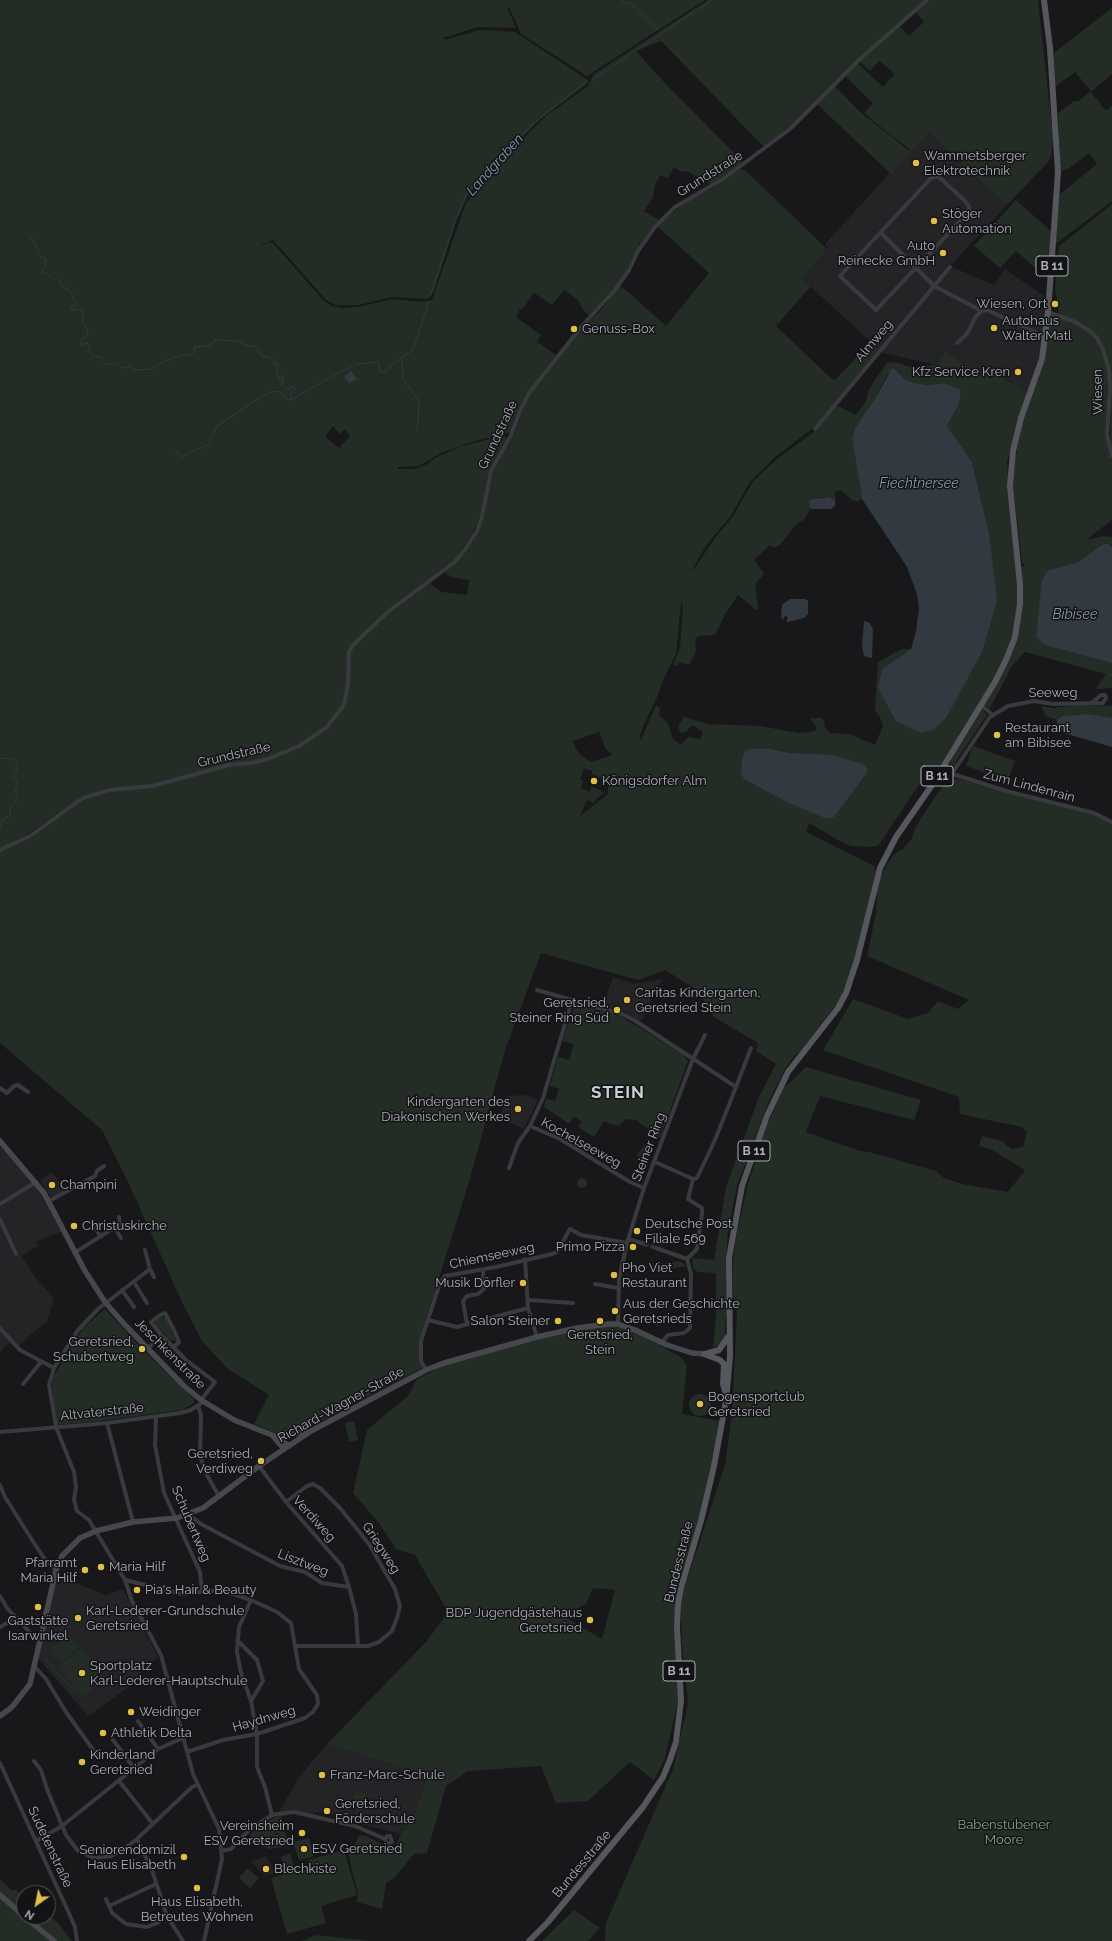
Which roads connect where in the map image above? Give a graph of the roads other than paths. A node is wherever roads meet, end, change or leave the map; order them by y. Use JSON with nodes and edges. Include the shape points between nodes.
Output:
{"nodes":[{"id":1,"x":927,"y":0,"type":"edge"},
{"id":2,"x":1044,"y":0,"type":"edge"},
{"id":3,"x":881,"y":233,"type":"junction"},
{"id":4,"x":950,"y":267,"type":"dead end"},
{"id":5,"x":917,"y":268,"type":"junction"},
{"id":6,"x":934,"y":286,"type":"junction"},
{"id":7,"x":982,"y":310,"type":"junction"},
{"id":8,"x":1048,"y":312,"type":"junction"},
{"id":9,"x":1045,"y":337,"type":"junction"},
{"id":10,"x":957,"y":344,"type":"dead end"},
{"id":11,"x":815,"y":429,"type":"dead end"},
{"id":12,"x":1112,"y":456,"type":"edge"},
{"id":13,"x":1093,"y":702,"type":"dead end"},
{"id":14,"x":981,"y":705,"type":"junction"},
{"id":15,"x":993,"y":715,"type":"junction"},
{"id":16,"x":940,"y":770,"type":"junction"},
{"id":17,"x":951,"y":774,"type":"junction"},
{"id":18,"x":1112,"y":822,"type":"edge"},
{"id":19,"x":0,"y":850,"type":"edge"},
{"id":20,"x":537,"y":990,"type":"dead end"},
{"id":21,"x":572,"y":1000,"type":"junction"},
{"id":22,"x":705,"y":1035,"type":"dead end"},
{"id":23,"x":752,"y":1048,"type":"dead end"},
{"id":24,"x":693,"y":1059,"type":"junction"},
{"id":25,"x":736,"y":1087,"type":"junction"},
{"id":26,"x":0,"y":1088,"type":"edge"},
{"id":27,"x":28,"y":1092,"type":"dead end"},
{"id":28,"x":530,"y":1126,"type":"junction"},
{"id":29,"x":0,"y":1141,"type":"edge"},
{"id":30,"x":655,"y":1162,"type":"junction"},
{"id":31,"x":104,"y":1166,"type":"dead end"},
{"id":32,"x":509,"y":1168,"type":"dead end"},
{"id":33,"x":693,"y":1178,"type":"junction"},
{"id":34,"x":36,"y":1182,"type":"junction"},
{"id":35,"x":644,"y":1188,"type":"junction"},
{"id":36,"x":49,"y":1201,"type":"junction"},
{"id":37,"x":0,"y":1204,"type":"edge"},
{"id":38,"x":119,"y":1217,"type":"dead end"},
{"id":39,"x":0,"y":1219,"type":"edge"},
{"id":40,"x":92,"y":1221,"type":"dead end"},
{"id":41,"x":120,"y":1224,"type":"junction"},
{"id":42,"x":114,"y":1228,"type":"junction"},
{"id":43,"x":132,"y":1229,"type":"dead end"},
{"id":44,"x":101,"y":1237,"type":"junction"},
{"id":45,"x":121,"y":1238,"type":"dead end"},
{"id":46,"x":627,"y":1241,"type":"junction"},
{"id":47,"x":645,"y":1244,"type":"tunnel mouth"},
{"id":48,"x":656,"y":1248,"type":"tunnel mouth"},
{"id":49,"x":145,"y":1250,"type":"dead end"},
{"id":50,"x":74,"y":1253,"type":"junction"},
{"id":51,"x":16,"y":1254,"type":"dead end"},
{"id":52,"x":525,"y":1259,"type":"junction"},
{"id":53,"x":687,"y":1259,"type":"junction"},
{"id":54,"x":150,"y":1269,"type":"junction"},
{"id":55,"x":483,"y":1270,"type":"junction"},
{"id":56,"x":154,"y":1277,"type":"dead end"},
{"id":57,"x":134,"y":1282,"type":"junction"},
{"id":58,"x":595,"y":1284,"type":"dead end"},
{"id":59,"x":618,"y":1288,"type":"junction"},
{"id":60,"x":122,"y":1290,"type":"junction"},
{"id":61,"x":528,"y":1300,"type":"junction"},
{"id":62,"x":105,"y":1302,"type":"junction"},
{"id":63,"x":574,"y":1302,"type":"dead end"},
{"id":64,"x":148,"y":1303,"type":"dead end"},
{"id":65,"x":134,"y":1307,"type":"dead end"},
{"id":66,"x":528,"y":1308,"type":"junction"},
{"id":67,"x":428,"y":1320,"type":"junction"},
{"id":68,"x":467,"y":1324,"type":"junction"},
{"id":69,"x":618,"y":1324,"type":"junction"},
{"id":70,"x":0,"y":1328,"type":"edge"},
{"id":71,"x":730,"y":1333,"type":"junction"},
{"id":72,"x":162,"y":1336,"type":"junction"},
{"id":73,"x":537,"y":1337,"type":"junction"},
{"id":74,"x":661,"y":1343,"type":"junction"},
{"id":75,"x":174,"y":1347,"type":"junction"},
{"id":76,"x":148,"y":1349,"type":"junction"},
{"id":77,"x":704,"y":1354,"type":"junction"},
{"id":78,"x":730,"y":1356,"type":"junction"},
{"id":79,"x":41,"y":1362,"type":"junction"},
{"id":80,"x":54,"y":1368,"type":"junction"},
{"id":81,"x":426,"y":1370,"type":"junction"},
{"id":82,"x":23,"y":1384,"type":"dead end"},
{"id":83,"x":727,"y":1394,"type":"junction"},
{"id":84,"x":200,"y":1403,"type":"junction"},
{"id":85,"x":156,"y":1416,"type":"junction"},
{"id":86,"x":106,"y":1423,"type":"junction"},
{"id":87,"x":56,"y":1427,"type":"junction"},
{"id":88,"x":311,"y":1431,"type":"junction"},
{"id":89,"x":0,"y":1432,"type":"edge"},
{"id":90,"x":269,"y":1434,"type":"junction"},
{"id":91,"x":277,"y":1434,"type":"junction"},
{"id":92,"x":286,"y":1447,"type":"junction"},
{"id":93,"x":259,"y":1466,"type":"junction"},
{"id":94,"x":0,"y":1485,"type":"edge"},
{"id":95,"x":219,"y":1496,"type":"junction"},
{"id":96,"x":286,"y":1502,"type":"junction"},
{"id":97,"x":188,"y":1514,"type":"junction"},
{"id":98,"x":177,"y":1518,"type":"junction"},
{"id":99,"x":133,"y":1522,"type":"junction"},
{"id":100,"x":96,"y":1531,"type":"junction"},
{"id":101,"x":56,"y":1570,"type":"junction"},
{"id":102,"x":125,"y":1580,"type":"junction"},
{"id":103,"x":350,"y":1587,"type":"junction"},
{"id":104,"x":202,"y":1592,"type":"junction"},
{"id":105,"x":0,"y":1596,"type":"edge"},
{"id":106,"x":251,"y":1600,"type":"junction"},
{"id":107,"x":16,"y":1618,"type":"junction"},
{"id":108,"x":0,"y":1627,"type":"edge"},
{"id":109,"x":237,"y":1640,"type":"junction"},
{"id":110,"x":40,"y":1643,"type":"junction"},
{"id":111,"x":295,"y":1646,"type":"junction"},
{"id":112,"x":358,"y":1646,"type":"junction"},
{"id":113,"x":35,"y":1667,"type":"junction"},
{"id":114,"x":251,"y":1701,"type":"junction"},
{"id":115,"x":0,"y":1716,"type":"edge"},
{"id":116,"x":138,"y":1721,"type":"dead end"},
{"id":117,"x":256,"y":1734,"type":"junction"},
{"id":118,"x":183,"y":1738,"type":"junction"},
{"id":119,"x":113,"y":1740,"type":"dead end"},
{"id":120,"x":158,"y":1749,"type":"junction"},
{"id":121,"x":187,"y":1752,"type":"junction"},
{"id":122,"x":99,"y":1758,"type":"dead end"},
{"id":123,"x":34,"y":1761,"type":"dead end"},
{"id":124,"x":0,"y":1763,"type":"edge"},
{"id":125,"x":134,"y":1768,"type":"junction"},
{"id":126,"x":119,"y":1781,"type":"junction"},
{"id":127,"x":198,"y":1785,"type":"junction"},
{"id":128,"x":272,"y":1815,"type":"junction"},
{"id":129,"x":153,"y":1824,"type":"junction"},
{"id":130,"x":62,"y":1826,"type":"junction"},
{"id":131,"x":137,"y":1839,"type":"junction"},
{"id":132,"x":384,"y":1839,"type":"dead end"},
{"id":133,"x":36,"y":1841,"type":"junction"},
{"id":134,"x":222,"y":1851,"type":"junction"},
{"id":135,"x":156,"y":1884,"type":"junction"},
{"id":136,"x":0,"y":1895,"type":"edge"},
{"id":137,"x":106,"y":1899,"type":"dead end"},
{"id":138,"x":109,"y":1906,"type":"junction"},
{"id":139,"x":16,"y":1910,"type":"edge"},
{"id":140,"x":167,"y":1916,"type":"junction"},
{"id":141,"x":34,"y":1925,"type":"edge"},
{"id":142,"x":54,"y":1941,"type":"edge"},
{"id":143,"x":77,"y":1941,"type":"edge"},
{"id":144,"x":183,"y":1941,"type":"edge"},
{"id":145,"x":204,"y":1941,"type":"edge"},
{"id":146,"x":530,"y":1941,"type":"edge"}],
"edges":[{"from":1,"to":19,"type":"street","name":"Grundstraße","via":[[859,60],[790,129],[723,179],[675,208],[655,227],[615,290],[581,327],[520,409],[511,435],[491,471],[482,516],[477,531],[466,548],[455,562],[389,611],[353,646],[350,652],[344,705],[328,727],[299,746],[268,759],[229,765],[152,786],[110,790],[86,797],[30,836]]},
{"from":2,"to":8,"type":"main road","number":"B 11","via":[[1058,157]]},
{"from":3,"to":5,"type":"street"},
{"from":3,"to":5,"type":"street","via":[[840,276],[876,310]]},
{"from":3,"to":5,"type":"street","via":[[932,177],[939,177],[966,202],[969,212]]},
{"from":4,"to":6,"type":"street","name":"Almweg"},
{"from":5,"to":6,"type":"street"},
{"from":6,"to":7,"type":"street"},
{"from":6,"to":11,"type":"street","name":"Almweg"},
{"from":7,"to":9,"type":"street"},
{"from":7,"to":10,"type":"street"},
{"from":8,"to":9,"type":"main road","number":"B 11"},
{"from":8,"to":12,"type":"street","name":"Wiesen","via":[[1073,321],[1090,331],[1103,349],[1109,371],[1107,435]]},
{"from":9,"to":14,"type":"main road","number":"B 11","via":[[1042,359],[1021,418],[1013,451],[1010,486],[1020,586],[1018,621],[1006,660]]},
{"from":13,"to":15,"type":"street","name":"Seeweg","via":[[1053,704],[1034,701],[1008,706]]},
{"from":14,"to":15,"type":"street"},
{"from":14,"to":16,"type":"main road","number":"B 11"},
{"from":15,"to":17,"type":"street","name":"Seeweg"},
{"from":16,"to":17,"type":"street","name":"Zum Lindenrain"},
{"from":16,"to":71,"type":"main road","number":"B 11","via":[[896,837],[880,868],[857,960],[843,998],[834,1014],[788,1072],[767,1116],[742,1186],[729,1258]]},
{"from":17,"to":18,"type":"street","name":"Zum Lindenrain","via":[[1094,813]]},
{"from":20,"to":21,"type":"street"},
{"from":21,"to":24,"type":"street","via":[[622,1014]]},
{"from":21,"to":28,"type":"street","via":[[543,1098]]},
{"from":22,"to":24,"type":"street","name":"Steiner Ring"},
{"from":23,"to":25,"type":"street"},
{"from":24,"to":25,"type":"street"},
{"from":24,"to":30,"type":"street","name":"Steiner Ring"},
{"from":25,"to":33,"type":"street","via":[[715,1140],[697,1178]]},
{"from":26,"to":27,"type":"street","via":[[6,1092],[18,1085]]},
{"from":28,"to":32,"type":"street","via":[[518,1143]]},
{"from":28,"to":35,"type":"street","name":"Kochelseeweg","via":[[560,1140]]},
{"from":29,"to":34,"type":"street","name":"Jeschkenstraße"},
{"from":30,"to":33,"type":"street"},
{"from":30,"to":35,"type":"street","name":"Steiner Ring"},
{"from":31,"to":36,"type":"street","via":[[95,1176]]},
{"from":33,"to":53,"type":"street","via":[[688,1201],[702,1208],[702,1213],[696,1249]]},
{"from":34,"to":36,"type":"street","name":"Jeschkenstraße"},
{"from":34,"to":37,"type":"street"},
{"from":35,"to":46,"type":"street","name":"Steiner Ring"},
{"from":36,"to":50,"type":"street","name":"Jeschkenstraße"},
{"from":38,"to":41,"type":"street"},
{"from":39,"to":51,"type":"street"},
{"from":40,"to":44,"type":"street"},
{"from":41,"to":42,"type":"street"},
{"from":41,"to":43,"type":"street","via":[[128,1225]]},
{"from":42,"to":44,"type":"street"},
{"from":42,"to":45,"type":"street"},
{"from":44,"to":50,"type":"street"},
{"from":46,"to":47,"type":"street"},
{"from":46,"to":52,"type":"street","name":"Chiemseeweg","via":[[581,1235],[570,1229],[557,1252]]},
{"from":46,"to":59,"type":"street","name":"Steiner Ring"},
{"from":48,"to":53,"type":"street"},
{"from":49,"to":54,"type":"street"},
{"from":50,"to":62,"type":"street","name":"Jeschkenstraße"},
{"from":52,"to":55,"type":"street","name":"Chiemseeweg"},
{"from":52,"to":61,"type":"street"},
{"from":53,"to":74,"type":"street","via":[[691,1274],[690,1328],[684,1333],[668,1335]]},
{"from":54,"to":56,"type":"street"},
{"from":54,"to":57,"type":"street"},
{"from":55,"to":67,"type":"street","name":"Chiemseeweg","via":[[442,1278]]},
{"from":55,"to":68,"type":"street","via":[[484,1290],[466,1296],[463,1301]]},
{"from":57,"to":60,"type":"street"},
{"from":57,"to":64,"type":"street","name":"Jeschkenstraße"},
{"from":58,"to":59,"type":"street"},
{"from":59,"to":69,"type":"street","name":"Steiner Ring"},
{"from":60,"to":62,"type":"street"},
{"from":60,"to":65,"type":"street","name":"Jeschkenstraße"},
{"from":61,"to":63,"type":"street"},
{"from":61,"to":66,"type":"street"},
{"from":62,"to":76,"type":"street","name":"Jeschkenstraße"},
{"from":62,"to":80,"type":"street","via":[[78,1330]]},
{"from":66,"to":68,"type":"street"},
{"from":66,"to":73,"type":"street"},
{"from":67,"to":68,"type":"street","via":[[452,1327]]},
{"from":67,"to":81,"type":"street","name":"Chiemseeweg","via":[[420,1352]]},
{"from":69,"to":73,"type":"street","name":"Richard-Wagner-Straße","via":[[585,1327]]},
{"from":69,"to":74,"type":"street","name":"Richard-Wagner-Straße"},
{"from":70,"to":79,"type":"street","via":[[20,1350]]},
{"from":71,"to":77,"type":"main road","via":[[719,1350]]},
{"from":71,"to":78,"type":"main road","number":"B 11"},
{"from":72,"to":75,"type":"street"},
{"from":72,"to":75,"type":"street","via":[[151,1322],[165,1313],[179,1342]]},
{"from":72,"to":76,"type":"street"},
{"from":73,"to":81,"type":"street","name":"Richard-Wagner-Straße"},
{"from":74,"to":77,"type":"street","name":"Richard-Wagner-Straße","via":[[692,1353]]},
{"from":75,"to":84,"type":"street","via":[[186,1360],[215,1382]]},
{"from":76,"to":84,"type":"street","name":"Jeschkenstraße"},
{"from":77,"to":78,"type":"main road"},
{"from":77,"to":83,"type":"main road","via":[[724,1364],[723,1384]]},
{"from":78,"to":83,"type":"main road","name":"Bundesstraße","number":"B 11"},
{"from":79,"to":80,"type":"street"},
{"from":79,"to":82,"type":"street"},
{"from":80,"to":87,"type":"street","via":[[49,1385]]},
{"from":81,"to":88,"type":"street","name":"Richard-Wagner-Straße"},
{"from":83,"to":146,"type":"main road","name":"Bundesstraße","number":"B 11","via":[[714,1466],[680,1594],[677,1628],[680,1713],[676,1742],[670,1760],[663,1777],[643,1808]]},
{"from":84,"to":85,"type":"street","name":"Altvaterstraße","via":[[180,1413]]},
{"from":84,"to":90,"type":"street","name":"Jeschkenstraße"},
{"from":84,"to":95,"type":"street","via":[[200,1456]]},
{"from":85,"to":86,"type":"street","name":"Altvaterstraße"},
{"from":85,"to":98,"type":"street","name":"Schubertweg","via":[[155,1445],[164,1493]]},
{"from":86,"to":87,"type":"street","name":"Altvaterstraße"},
{"from":86,"to":99,"type":"street"},
{"from":87,"to":89,"type":"street","name":"Altvaterstraße"},
{"from":87,"to":100,"type":"street","via":[[74,1472],[74,1500],[78,1512],[89,1520]]},
{"from":88,"to":91,"type":"street","name":"Jeschkenstraße"},
{"from":88,"to":92,"type":"street","name":"Richard-Wagner-Straße"},
{"from":90,"to":91,"type":"street","name":"Jeschkenstraße"},
{"from":90,"to":92,"type":"street","name":"Jeschkenstraße"},
{"from":91,"to":92,"type":"street","via":[[282,1437]]},
{"from":92,"to":93,"type":"street","name":"Richard-Wagner-Straße"},
{"from":93,"to":95,"type":"street","name":"Richard-Wagner-Straße"},
{"from":93,"to":96,"type":"street","name":"Verdiweg"},
{"from":94,"to":101,"type":"street","via":[[34,1544]]},
{"from":95,"to":97,"type":"street","name":"Richard-Wagner-Straße","via":[[203,1508]]},
{"from":96,"to":103,"type":"street","name":"Verdiweg","via":[[342,1566]]},
{"from":96,"to":112,"type":"street","name":"Griegweg","via":[[307,1486],[313,1484],[320,1488],[369,1544],[395,1589],[400,1606],[392,1631],[379,1642]]},
{"from":97,"to":98,"type":"street","name":"Richard-Wagner-Straße"},
{"from":97,"to":103,"type":"street","name":"Lisztweg","via":[[201,1524],[280,1566],[305,1572],[322,1583]]},
{"from":98,"to":99,"type":"street","name":"Richard-Wagner-Straße"},
{"from":98,"to":104,"type":"street","name":"Schubertweg","via":[[200,1572]]},
{"from":99,"to":100,"type":"street","name":"Richard-Wagner-Straße"},
{"from":100,"to":101,"type":"street","name":"Richard-Wagner-Straße","via":[[80,1538],[70,1547],[62,1556]]},
{"from":100,"to":102,"type":"street"},
{"from":101,"to":110,"type":"street","name":"Richard-Wagner-Straße"},
{"from":102,"to":104,"type":"street","name":"Haydnweg","via":[[182,1594]]},
{"from":102,"to":118,"type":"street","via":[[132,1602],[160,1655]]},
{"from":103,"to":112,"type":"street","via":[[356,1614]]},
{"from":104,"to":106,"type":"street","name":"Haydnweg","via":[[221,1590]]},
{"from":105,"to":107,"type":"street"},
{"from":106,"to":109,"type":"street","via":[[239,1627]]},
{"from":106,"to":111,"type":"street","name":"Haydnweg","via":[[276,1612],[291,1623]]},
{"from":107,"to":108,"type":"street"},
{"from":107,"to":110,"type":"street"},
{"from":109,"to":114,"type":"street","via":[[241,1673]]},
{"from":109,"to":114,"type":"street","via":[[257,1660],[263,1681]]},
{"from":110,"to":113,"type":"street","name":"Richard-Wagner-Straße"},
{"from":111,"to":112,"type":"street"},
{"from":111,"to":117,"type":"street","name":"Haydnweg","via":[[299,1669],[317,1695],[318,1704],[305,1718]]},
{"from":113,"to":115,"type":"street","name":"Richard-Wagner-Straße","via":[[30,1684],[22,1696]]},
{"from":113,"to":122,"type":"street","via":[[46,1679]]},
{"from":114,"to":117,"type":"street"},
{"from":116,"to":120,"type":"street"},
{"from":117,"to":121,"type":"street","name":"Haydnweg","via":[[223,1740]]},
{"from":117,"to":128,"type":"street","via":[[257,1767]]},
{"from":118,"to":120,"type":"street"},
{"from":118,"to":121,"type":"street"},
{"from":119,"to":125,"type":"street"},
{"from":120,"to":125,"type":"street"},
{"from":121,"to":127,"type":"street"},
{"from":123,"to":130,"type":"street","via":[[41,1770]]},
{"from":124,"to":133,"type":"street","name":"Sudetenstraße"},
{"from":125,"to":126,"type":"street"},
{"from":126,"to":129,"type":"street"},
{"from":126,"to":130,"type":"street"},
{"from":127,"to":129,"type":"street","via":[[192,1787]]},
{"from":127,"to":134,"type":"street","via":[[220,1829]]},
{"from":128,"to":132,"type":"street","via":[[294,1812],[312,1815],[355,1826]]},
{"from":128,"to":134,"type":"street","via":[[249,1830],[231,1848]]},
{"from":129,"to":131,"type":"street"},
{"from":130,"to":131,"type":"street","via":[[78,1851],[94,1858],[111,1856]]},
{"from":130,"to":133,"type":"street"},
{"from":131,"to":135,"type":"street"},
{"from":133,"to":143,"type":"street","name":"Sudetenstraße","via":[[73,1923]]},
{"from":134,"to":145,"type":"street"},
{"from":135,"to":138,"type":"street"},
{"from":135,"to":140,"type":"street"},
{"from":136,"to":139,"type":"street"},
{"from":137,"to":138,"type":"street"},
{"from":138,"to":140,"type":"street","via":[[117,1919],[136,1927],[147,1927]]},
{"from":140,"to":144,"type":"street"},
{"from":141,"to":142,"type":"street"}]}
